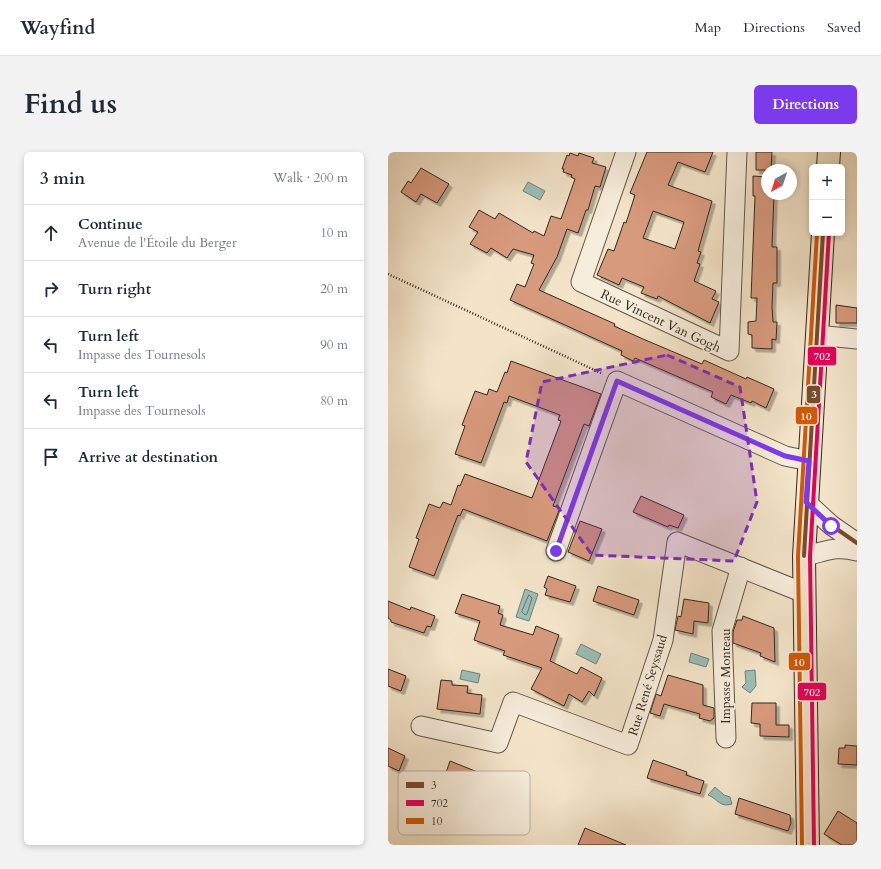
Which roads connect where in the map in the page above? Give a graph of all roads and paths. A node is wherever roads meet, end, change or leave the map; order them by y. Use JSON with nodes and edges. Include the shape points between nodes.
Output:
{"nodes":[{"id":1,"x":626,"y":152,"type":"edge"},
{"id":2,"x":737,"y":152,"type":"edge"},
{"id":3,"x":829,"y":152,"type":"edge"},
{"id":4,"x":828,"y":164,"type":"edge"},
{"id":5,"x":824,"y":236,"type":"edge"},
{"id":6,"x":388,"y":274,"type":"edge"},
{"id":7,"x":817,"y":335,"type":"junction"},
{"id":8,"x":857,"y":339,"type":"edge"},
{"id":9,"x":617,"y":381,"type":"junction"},
{"id":10,"x":809,"y":461,"type":"junction"},
{"id":11,"x":806,"y":502,"type":"junction"},
{"id":12,"x":857,"y":543,"type":"edge"},
{"id":13,"x":556,"y":551,"type":"dead end"},
{"id":14,"x":857,"y":551,"type":"edge"},
{"id":15,"x":804,"y":556,"type":"junction"},
{"id":16,"x":741,"y":568,"type":"junction"},
{"id":17,"x":804,"y":593,"type":"junction"},
{"id":18,"x":422,"y":726,"type":"dead end"},
{"id":19,"x":726,"y":738,"type":"dead end"},
{"id":20,"x":808,"y":845,"type":"edge"}],
"edges":[{"from":1,"to":2,"type":"street","name":"Rue Vincent Van Gogh","via":[[581,282],[729,352]]},
{"from":3,"to":4,"type":"main road"},
{"from":5,"to":7,"type":"main road"},
{"from":6,"to":9,"type":"path"},
{"from":7,"to":8,"type":"street"},
{"from":7,"to":10,"type":"main road"},
{"from":9,"to":10,"type":"street","via":[[785,456]]},
{"from":9,"to":13,"type":"street"},
{"from":10,"to":11,"type":"main road"},
{"from":11,"to":12,"type":"street","via":[[831,526]]},
{"from":11,"to":15,"type":"main road"},
{"from":14,"to":15,"type":"street","via":[[833,548]]},
{"from":15,"to":17,"type":"main road"},
{"from":16,"to":17,"type":"street","name":"Rue René Seyssaud"},
{"from":16,"to":18,"type":"street","name":"Rue René Seyssaud","via":[[677,542],[663,640],[628,745],[513,702],[498,743]]},
{"from":16,"to":19,"type":"street","name":"Impasse Monteau","via":[[722,631]]},
{"from":17,"to":20,"type":"main road"}]}
